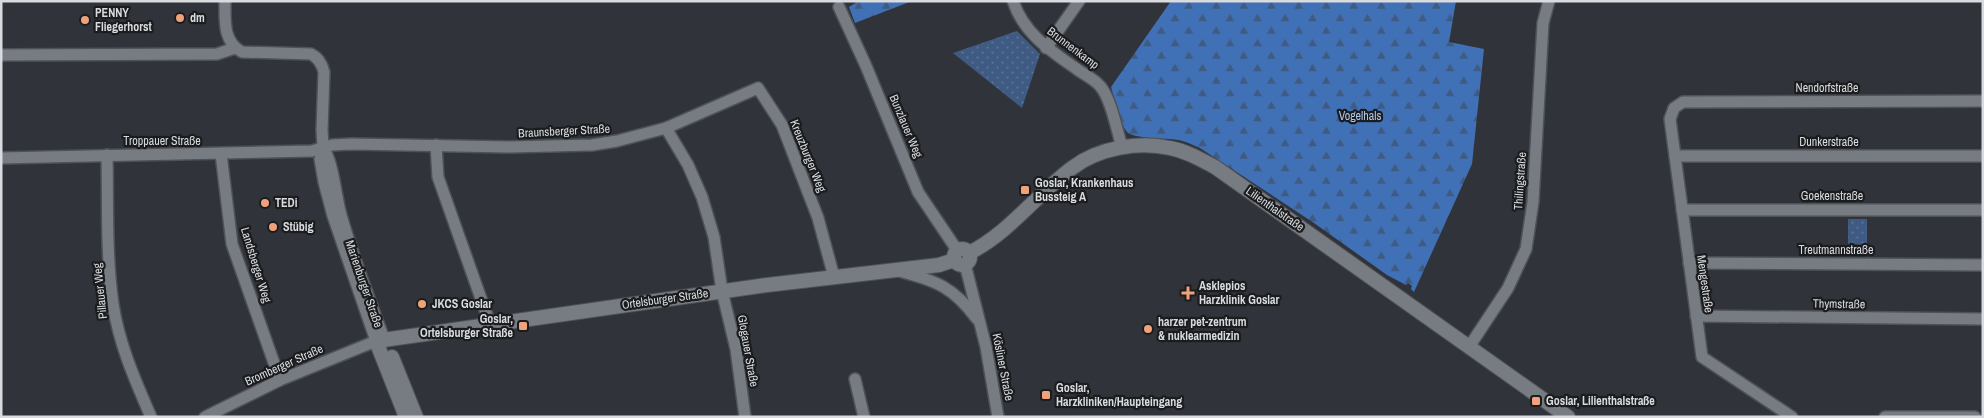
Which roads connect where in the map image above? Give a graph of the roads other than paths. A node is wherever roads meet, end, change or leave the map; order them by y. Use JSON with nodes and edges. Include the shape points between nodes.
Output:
{"nodes":[{"id":1,"x":226,"y":1,"type":"edge"},
{"id":2,"x":1013,"y":1,"type":"edge"},
{"id":3,"x":1079,"y":1,"type":"edge"},
{"id":4,"x":1549,"y":1,"type":"edge"},
{"id":5,"x":839,"y":8,"type":"dead end"},
{"id":6,"x":235,"y":48,"type":"junction"},
{"id":7,"x":1046,"y":48,"type":"junction"},
{"id":8,"x":1,"y":55,"type":"edge"},
{"id":9,"x":1983,"y":101,"type":"edge"},
{"id":10,"x":1674,"y":108,"type":"joint"},
{"id":11,"x":666,"y":128,"type":"junction"},
{"id":12,"x":436,"y":145,"type":"junction"},
{"id":13,"x":1122,"y":147,"type":"junction"},
{"id":14,"x":323,"y":148,"type":"junction"},
{"id":15,"x":221,"y":154,"type":"junction"},
{"id":16,"x":107,"y":155,"type":"junction"},
{"id":17,"x":1675,"y":156,"type":"junction"},
{"id":18,"x":1983,"y":156,"type":"edge"},
{"id":19,"x":1,"y":158,"type":"edge"},
{"id":20,"x":1682,"y":210,"type":"junction"},
{"id":21,"x":1983,"y":210,"type":"edge"},
{"id":22,"x":962,"y":257,"type":"junction"},
{"id":23,"x":1688,"y":263,"type":"junction"},
{"id":24,"x":1983,"y":265,"type":"edge"},
{"id":25,"x":895,"y":270,"type":"junction"},
{"id":26,"x":834,"y":277,"type":"junction"},
{"id":27,"x":722,"y":291,"type":"junction"},
{"id":28,"x":1696,"y":316,"type":"junction"},
{"id":29,"x":1983,"y":319,"type":"edge"},
{"id":30,"x":980,"y":323,"type":"junction"},
{"id":31,"x":490,"y":324,"type":"junction"},
{"id":32,"x":380,"y":340,"type":"junction"},
{"id":33,"x":1469,"y":347,"type":"junction"},
{"id":34,"x":855,"y":379,"type":"dead end"},
{"id":35,"x":280,"y":380,"type":"junction"},
{"id":36,"x":150,"y":417,"type":"edge"},
{"id":37,"x":205,"y":417,"type":"edge"},
{"id":38,"x":406,"y":417,"type":"edge"},
{"id":39,"x":416,"y":417,"type":"edge"},
{"id":40,"x":745,"y":417,"type":"edge"},
{"id":41,"x":864,"y":417,"type":"edge"},
{"id":42,"x":998,"y":417,"type":"edge"},
{"id":43,"x":1568,"y":417,"type":"edge"},
{"id":44,"x":1792,"y":417,"type":"edge"},
{"id":45,"x":1885,"y":417,"type":"edge"},
{"id":46,"x":1975,"y":417,"type":"edge"}],
"edges":[{"from":1,"to":6,"type":"street","via":[[226,30]]},
{"from":2,"to":7,"type":"street","name":"Brunnenkamp","via":[[1023,23]]},
{"from":3,"to":7,"type":"street"},
{"from":4,"to":33,"type":"street","name":"Thilingstraße","via":[[1543,23],[1533,202],[1526,249],[1508,288]]},
{"from":5,"to":22,"type":"street","name":"Bunzlauer Weg","via":[[918,192]]},
{"from":6,"to":8,"type":"street","via":[[217,54]]},
{"from":6,"to":14,"type":"street","name":"Marienburger Straße","via":[[242,52],[311,54],[319,59],[324,72]]},
{"from":7,"to":13,"type":"street","name":"Brunnenkamp","via":[[1104,91]]},
{"from":9,"to":10,"type":"street","name":"Nendorfstraße","via":[[1683,102]]},
{"from":10,"to":17,"type":"street","name":"Mengestraße","via":[[1670,119]]},
{"from":11,"to":12,"type":"street","name":"Braunsberger Straße","via":[[617,141],[564,147]]},
{"from":11,"to":26,"type":"street","name":"Kreuzburger Weg","via":[[758,88],[782,125],[818,218]]},
{"from":11,"to":27,"type":"street","via":[[702,197],[714,237]]},
{"from":12,"to":14,"type":"street","name":"Braunsberger Straße","via":[[351,144]]},
{"from":12,"to":31,"type":"street","via":[[438,177]]},
{"from":13,"to":22,"type":"street","name":"Lilienthalstraße","via":[[1073,167],[1000,233]]},
{"from":13,"to":33,"type":"street","name":"Lilienthalstraße","via":[[1169,147],[1215,167]]},
{"from":14,"to":15,"type":"street","name":"Troppauer Straße"},
{"from":14,"to":32,"type":"street","name":"Marienburger Straße","via":[[329,155],[345,230]]},
{"from":15,"to":16,"type":"street","name":"Troppauer Straße"},
{"from":15,"to":35,"type":"street","name":"Landsberger Weg","via":[[232,244]]},
{"from":16,"to":19,"type":"street","name":"Troppauer Straße"},
{"from":16,"to":36,"type":"street","name":"Pillauer Weg","via":[[114,306],[126,358]]},
{"from":17,"to":18,"type":"street","name":"Dunkerstraße"},
{"from":17,"to":20,"type":"street","name":"Mengestraße"},
{"from":20,"to":21,"type":"street","name":"Goekenstraße"},
{"from":20,"to":23,"type":"street","name":"Mengestraße"},
{"from":22,"to":25,"type":"street","name":"Ortelsburger Straße","via":[[939,265]]},
{"from":22,"to":30,"type":"street","name":"Kösliner Straße"},
{"from":23,"to":24,"type":"street","name":"Treutmannstraße"},
{"from":23,"to":28,"type":"street","name":"Mengestraße"},
{"from":25,"to":26,"type":"street","name":"Ortelsburger Straße"},
{"from":25,"to":30,"type":"street","name":"Kösliner Straße","via":[[922,277],[952,291]]},
{"from":26,"to":27,"type":"street","name":"Ortelsburger Straße"},
{"from":27,"to":31,"type":"street","name":"Ortelsburger Straße"},
{"from":27,"to":40,"type":"street","name":"Glogauer Straße","via":[[736,349]]},
{"from":28,"to":29,"type":"street","name":"Thymstraße"},
{"from":28,"to":44,"type":"street","name":"Mengestraße","via":[[1702,357]]},
{"from":30,"to":42,"type":"street","name":"Kösliner Straße"},
{"from":31,"to":32,"type":"street","name":"Ortelsburger Straße"},
{"from":32,"to":35,"type":"street","name":"Bromberger Straße"},
{"from":32,"to":38,"type":"street","name":"Marienburger Straße"},
{"from":32,"to":39,"type":"street","name":"Marienburger Straße"},
{"from":33,"to":43,"type":"street","name":"Lilienthalstraße"},
{"from":34,"to":41,"type":"street"},
{"from":35,"to":37,"type":"street","name":"Bromberger Straße"},
{"from":45,"to":46,"type":"street"}]}
